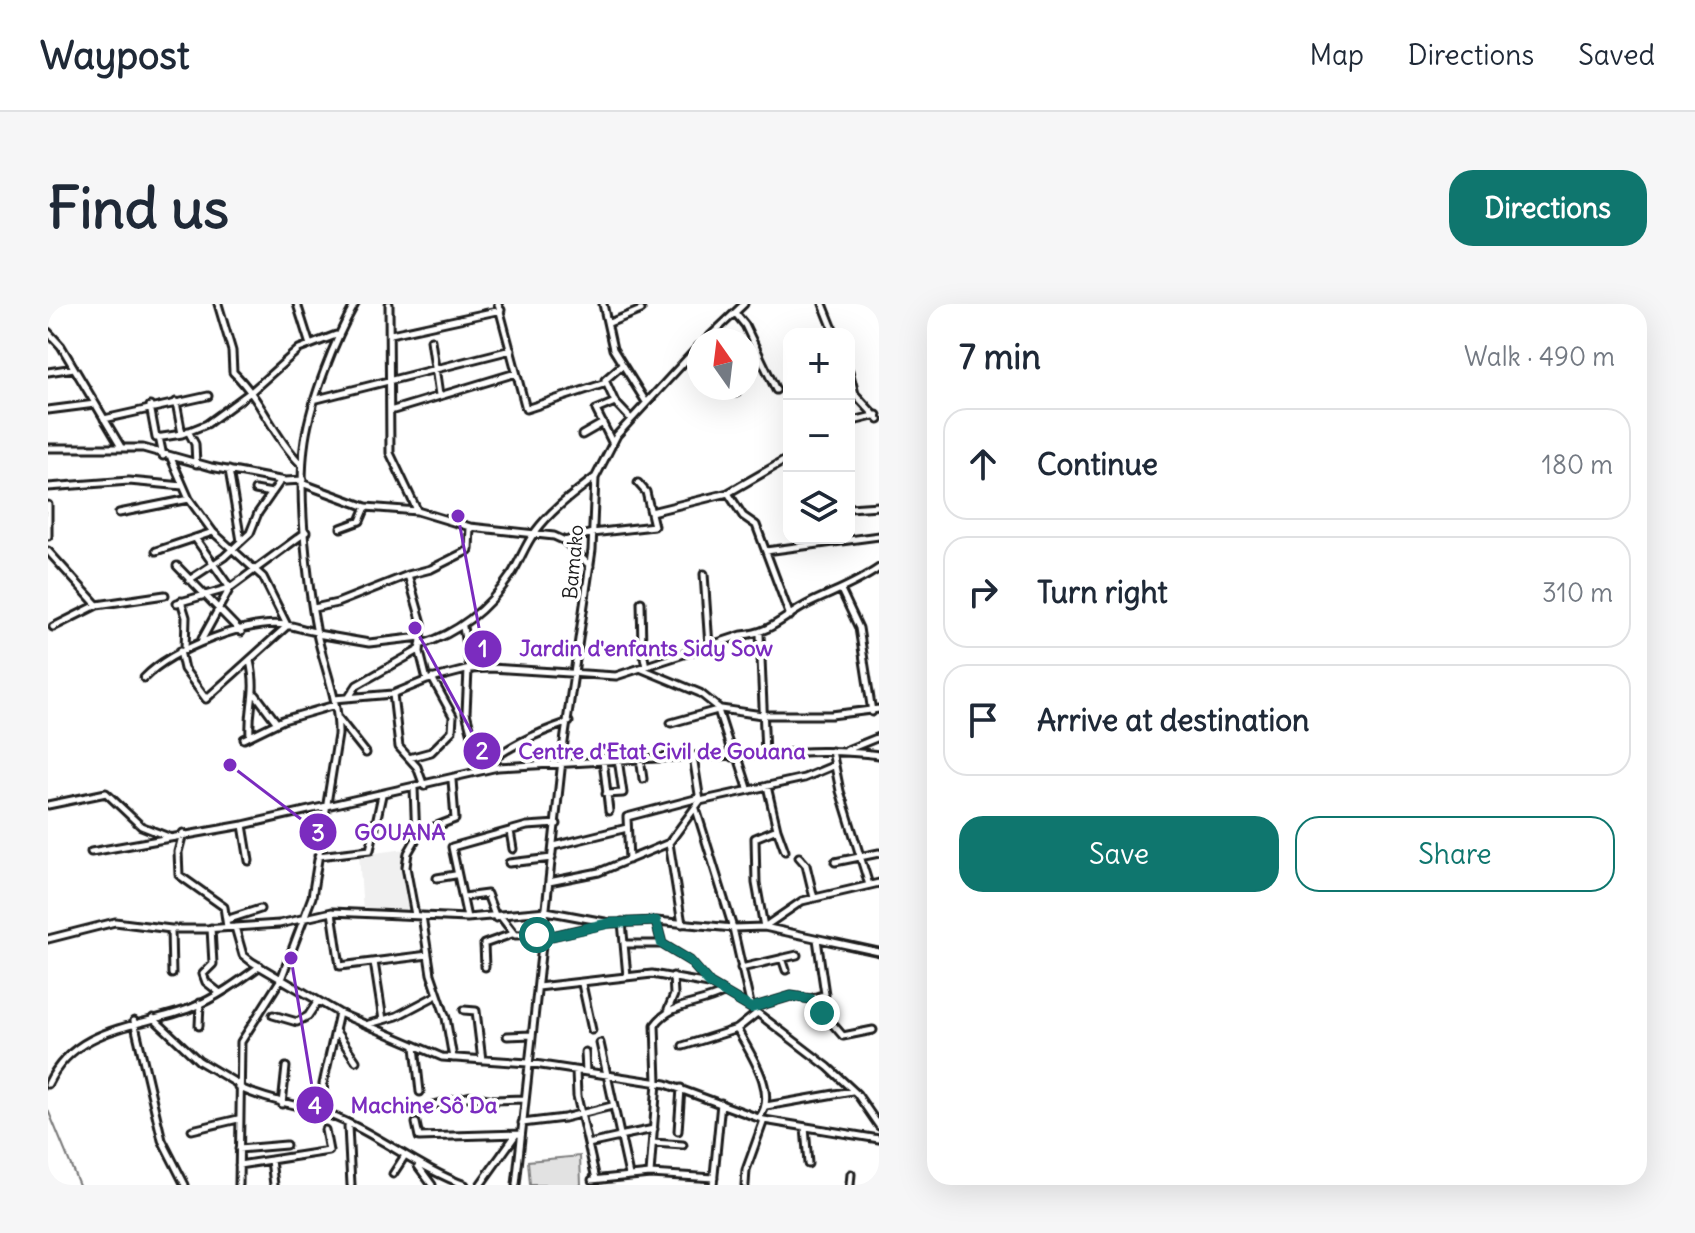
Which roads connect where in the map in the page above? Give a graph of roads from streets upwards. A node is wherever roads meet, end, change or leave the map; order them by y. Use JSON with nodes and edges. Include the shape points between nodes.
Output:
{"nodes":[{"id":1,"x":218,"y":304,"type":"edge"},
{"id":2,"x":297,"y":304,"type":"edge"},
{"id":3,"x":355,"y":304,"type":"edge"},
{"id":4,"x":389,"y":304,"type":"edge"},
{"id":5,"x":603,"y":304,"type":"edge"},
{"id":6,"x":744,"y":304,"type":"edge"},
{"id":7,"x":823,"y":304,"type":"edge"},
{"id":8,"x":499,"y":307,"type":"edge"},
{"id":9,"x":641,"y":310,"type":"dead end"},
{"id":10,"x":736,"y":314,"type":"junction"},
{"id":11,"x":609,"y":323,"type":"junction"},
{"id":12,"x":721,"y":328,"type":"edge"},
{"id":13,"x":833,"y":328,"type":"edge"},
{"id":14,"x":48,"y":332,"type":"edge"},
{"id":15,"x":337,"y":334,"type":"junction"},
{"id":16,"x":391,"y":334,"type":"junction"},
{"id":17,"x":431,"y":340,"type":"dead end"},
{"id":18,"x":310,"y":345,"type":"junction"},
{"id":19,"x":511,"y":350,"type":"junction"},
{"id":20,"x":687,"y":359,"type":"edge"},
{"id":21,"x":621,"y":366,"type":"junction"},
{"id":22,"x":74,"y":368,"type":"junction"},
{"id":23,"x":435,"y":370,"type":"junction"},
{"id":24,"x":48,"y":372,"type":"edge"},
{"id":25,"x":516,"y":373,"type":"junction"},
{"id":26,"x":390,"y":381,"type":"junction"},
{"id":27,"x":606,"y":383,"type":"junction"},
{"id":28,"x":776,"y":390,"type":"dead end"},
{"id":29,"x":252,"y":391,"type":"junction"},
{"id":30,"x":855,"y":394,"type":"edge"},
{"id":31,"x":439,"y":395,"type":"junction"},
{"id":32,"x":208,"y":396,"type":"dead end"},
{"id":33,"x":316,"y":400,"type":"junction"},
{"id":34,"x":176,"y":402,"type":"junction"},
{"id":35,"x":615,"y":402,"type":"junction"},
{"id":36,"x":646,"y":402,"type":"junction"},
{"id":37,"x":95,"y":404,"type":"junction"},
{"id":38,"x":150,"y":406,"type":"junction"},
{"id":39,"x":48,"y":410,"type":"edge"},
{"id":40,"x":390,"y":411,"type":"junction"},
{"id":41,"x":630,"y":418,"type":"junction"},
{"id":42,"x":878,"y":418,"type":"edge"},
{"id":43,"x":104,"y":419,"type":"junction"},
{"id":44,"x":855,"y":421,"type":"edge"},
{"id":45,"x":603,"y":423,"type":"junction"},
{"id":46,"x":185,"y":432,"type":"junction"},
{"id":47,"x":582,"y":435,"type":"dead end"},
{"id":48,"x":159,"y":437,"type":"junction"},
{"id":49,"x":612,"y":443,"type":"junction"},
{"id":50,"x":121,"y":447,"type":"junction"},
{"id":51,"x":48,"y":448,"type":"edge"},
{"id":52,"x":163,"y":456,"type":"junction"},
{"id":53,"x":171,"y":458,"type":"junction"},
{"id":54,"x":783,"y":461,"type":"edge"},
{"id":55,"x":196,"y":464,"type":"junction"},
{"id":56,"x":303,"y":466,"type":"junction"},
{"id":57,"x":229,"y":470,"type":"junction"},
{"id":58,"x":595,"y":478,"type":"junction"},
{"id":59,"x":281,"y":480,"type":"junction"},
{"id":60,"x":303,"y":482,"type":"junction"},
{"id":61,"x":638,"y":483,"type":"dead end"},
{"id":62,"x":184,"y":486,"type":"junction"},
{"id":63,"x":48,"y":487,"type":"edge"},
{"id":64,"x":255,"y":490,"type":"dead end"},
{"id":65,"x":272,"y":493,"type":"junction"},
{"id":66,"x":728,"y":493,"type":"junction"},
{"id":67,"x":189,"y":499,"type":"junction"},
{"id":68,"x":48,"y":505,"type":"edge"},
{"id":69,"x":879,"y":506,"type":"edge"},
{"id":70,"x":366,"y":507,"type":"junction"},
{"id":71,"x":855,"y":508,"type":"edge"},
{"id":72,"x":417,"y":511,"type":"junction"},
{"id":73,"x":651,"y":512,"type":"junction"},
{"id":74,"x":119,"y":513,"type":"dead end"},
{"id":75,"x":470,"y":527,"type":"junction"},
{"id":76,"x":341,"y":528,"type":"dead end"},
{"id":77,"x":213,"y":532,"type":"junction"},
{"id":78,"x":306,"y":532,"type":"junction"},
{"id":79,"x":592,"y":533,"type":"junction"},
{"id":80,"x":533,"y":534,"type":"junction"},
{"id":81,"x":48,"y":536,"type":"edge"},
{"id":82,"x":879,"y":536,"type":"edge"},
{"id":83,"x":195,"y":538,"type":"junction"},
{"id":84,"x":241,"y":541,"type":"junction"},
{"id":85,"x":565,"y":541,"type":"junction"},
{"id":86,"x":233,"y":549,"type":"junction"},
{"id":87,"x":48,"y":551,"type":"edge"},
{"id":88,"x":156,"y":551,"type":"dead end"},
{"id":89,"x":766,"y":551,"type":"junction"},
{"id":90,"x":213,"y":564,"type":"junction"},
{"id":91,"x":177,"y":566,"type":"dead end"},
{"id":92,"x":590,"y":566,"type":"junction"},
{"id":93,"x":879,"y":569,"type":"edge"},
{"id":94,"x":257,"y":570,"type":"junction"},
{"id":95,"x":704,"y":574,"type":"dead end"},
{"id":96,"x":408,"y":575,"type":"junction"},
{"id":97,"x":189,"y":580,"type":"junction"},
{"id":98,"x":230,"y":588,"type":"junction"},
{"id":99,"x":842,"y":592,"type":"junction"},
{"id":100,"x":165,"y":595,"type":"dead end"},
{"id":101,"x":202,"y":595,"type":"junction"},
{"id":102,"x":641,"y":602,"type":"dead end"},
{"id":103,"x":97,"y":605,"type":"junction"},
{"id":104,"x":314,"y":608,"type":"junction"},
{"id":105,"x":220,"y":609,"type":"junction"},
{"id":106,"x":790,"y":616,"type":"junction"},
{"id":107,"x":287,"y":625,"type":"junction"},
{"id":108,"x":463,"y":626,"type":"junction"},
{"id":109,"x":53,"y":627,"type":"dead end"},
{"id":110,"x":241,"y":632,"type":"junction"},
{"id":111,"x":317,"y":633,"type":"junction"},
{"id":112,"x":760,"y":634,"type":"junction"},
{"id":113,"x":421,"y":637,"type":"junction"},
{"id":114,"x":201,"y":640,"type":"junction"},
{"id":115,"x":709,"y":646,"type":"junction"},
{"id":116,"x":420,"y":647,"type":"junction"},
{"id":117,"x":183,"y":650,"type":"junction"},
{"id":118,"x":249,"y":660,"type":"junction"},
{"id":119,"x":644,"y":668,"type":"junction"},
{"id":120,"x":469,"y":670,"type":"junction"},
{"id":121,"x":575,"y":674,"type":"junction"},
{"id":122,"x":144,"y":678,"type":"dead end"},
{"id":123,"x":430,"y":679,"type":"junction"},
{"id":124,"x":255,"y":694,"type":"junction"},
{"id":125,"x":393,"y":694,"type":"junction"},
{"id":126,"x":349,"y":698,"type":"junction"},
{"id":127,"x":335,"y":702,"type":"junction"},
{"id":128,"x":879,"y":709,"type":"edge"},
{"id":129,"x":720,"y":710,"type":"junction"},
{"id":130,"x":872,"y":712,"type":"junction"},
{"id":131,"x":466,"y":713,"type":"junction"},
{"id":132,"x":762,"y":715,"type":"junction"},
{"id":133,"x":453,"y":716,"type":"junction"},
{"id":134,"x":339,"y":719,"type":"junction"},
{"id":135,"x":569,"y":722,"type":"junction"},
{"id":136,"x":277,"y":723,"type":"junction"},
{"id":137,"x":671,"y":723,"type":"dead end"},
{"id":138,"x":879,"y":737,"type":"edge"},
{"id":139,"x":473,"y":739,"type":"dead end"},
{"id":140,"x":832,"y":751,"type":"junction"},
{"id":141,"x":846,"y":751,"type":"junction"},
{"id":142,"x":366,"y":753,"type":"dead end"},
{"id":143,"x":765,"y":754,"type":"junction"},
{"id":144,"x":879,"y":755,"type":"edge"},
{"id":145,"x":693,"y":756,"type":"junction"},
{"id":146,"x":736,"y":757,"type":"junction"},
{"id":147,"x":409,"y":758,"type":"junction"},
{"id":148,"x":640,"y":758,"type":"junction"},
{"id":149,"x":618,"y":759,"type":"junction"},
{"id":150,"x":603,"y":760,"type":"junction"},
{"id":151,"x":563,"y":762,"type":"junction"},
{"id":152,"x":835,"y":765,"type":"junction"},
{"id":153,"x":477,"y":772,"type":"junction"},
{"id":154,"x":643,"y":779,"type":"dead end"},
{"id":155,"x":452,"y":780,"type":"junction"},
{"id":156,"x":424,"y":786,"type":"junction"},
{"id":157,"x":767,"y":786,"type":"junction"},
{"id":158,"x":414,"y":788,"type":"junction"},
{"id":159,"x":748,"y":788,"type":"junction"},
{"id":160,"x":606,"y":794,"type":"junction"},
{"id":161,"x":382,"y":795,"type":"junction"},
{"id":162,"x":700,"y":800,"type":"junction"},
{"id":163,"x":48,"y":805,"type":"edge"},
{"id":164,"x":326,"y":806,"type":"junction"},
{"id":165,"x":696,"y":808,"type":"junction"},
{"id":166,"x":609,"y":811,"type":"dead end"},
{"id":167,"x":557,"y":824,"type":"junction"},
{"id":168,"x":243,"y":825,"type":"junction"},
{"id":169,"x":627,"y":828,"type":"junction"},
{"id":170,"x":777,"y":829,"type":"junction"},
{"id":171,"x":510,"y":831,"type":"junction"},
{"id":172,"x":183,"y":833,"type":"junction"},
{"id":173,"x":416,"y":834,"type":"junction"},
{"id":174,"x":170,"y":837,"type":"junction"},
{"id":175,"x":669,"y":843,"type":"junction"},
{"id":176,"x":554,"y":846,"type":"junction"},
{"id":177,"x":513,"y":849,"type":"dead end"},
{"id":178,"x":785,"y":851,"type":"dead end"},
{"id":179,"x":91,"y":852,"type":"dead end"},
{"id":180,"x":879,"y":853,"type":"edge"},
{"id":181,"x":318,"y":856,"type":"junction"},
{"id":182,"x":860,"y":856,"type":"junction"},
{"id":183,"x":799,"y":857,"type":"dead end"},
{"id":184,"x":552,"y":858,"type":"junction"},
{"id":185,"x":629,"y":860,"type":"junction"},
{"id":186,"x":249,"y":861,"type":"dead end"},
{"id":187,"x":835,"y":862,"type":"dead end"},
{"id":188,"x":509,"y":863,"type":"dead end"},
{"id":189,"x":456,"y":875,"type":"junction"},
{"id":190,"x":437,"y":878,"type":"dead end"},
{"id":191,"x":549,"y":882,"type":"junction"},
{"id":192,"x":879,"y":883,"type":"edge"},
{"id":193,"x":869,"y":885,"type":"junction"},
{"id":194,"x":464,"y":897,"type":"junction"},
{"id":195,"x":814,"y":898,"type":"junction"},
{"id":196,"x":260,"y":909,"type":"dead end"},
{"id":197,"x":546,"y":911,"type":"junction"},
{"id":198,"x":332,"y":912,"type":"junction"},
{"id":199,"x":415,"y":915,"type":"junction"},
{"id":200,"x":422,"y":916,"type":"junction"},
{"id":201,"x":498,"y":917,"type":"junction"},
{"id":202,"x":304,"y":918,"type":"junction"},
{"id":203,"x":467,"y":918,"type":"junction"},
{"id":204,"x":656,"y":921,"type":"junction"},
{"id":205,"x":622,"y":922,"type":"junction"},
{"id":206,"x":610,"y":923,"type":"junction"},
{"id":207,"x":226,"y":924,"type":"junction"},
{"id":208,"x":682,"y":925,"type":"junction"},
{"id":209,"x":235,"y":927,"type":"junction"},
{"id":210,"x":764,"y":927,"type":"junction"},
{"id":211,"x":211,"y":928,"type":"junction"},
{"id":212,"x":733,"y":928,"type":"junction"},
{"id":213,"x":171,"y":929,"type":"junction"},
{"id":214,"x":512,"y":934,"type":"junction"},
{"id":215,"x":544,"y":936,"type":"junction"},
{"id":216,"x":48,"y":939,"type":"edge"},
{"id":217,"x":817,"y":939,"type":"junction"},
{"id":218,"x":625,"y":944,"type":"junction"},
{"id":219,"x":662,"y":944,"type":"junction"},
{"id":220,"x":879,"y":952,"type":"edge"},
{"id":221,"x":428,"y":955,"type":"junction"},
{"id":222,"x":797,"y":955,"type":"dead end"},
{"id":223,"x":782,"y":958,"type":"junction"},
{"id":224,"x":374,"y":962,"type":"junction"},
{"id":225,"x":260,"y":966,"type":"junction"},
{"id":226,"x":485,"y":967,"type":"dead end"},
{"id":227,"x":741,"y":968,"type":"junction"},
{"id":228,"x":786,"y":970,"type":"dead end"},
{"id":229,"x":172,"y":974,"type":"dead end"},
{"id":230,"x":627,"y":976,"type":"junction"},
{"id":231,"x":673,"y":976,"type":"junction"},
{"id":232,"x":281,"y":979,"type":"junction"},
{"id":233,"x":582,"y":984,"type":"junction"},
{"id":234,"x":710,"y":984,"type":"junction"},
{"id":235,"x":538,"y":987,"type":"junction"},
{"id":236,"x":220,"y":993,"type":"junction"},
{"id":237,"x":724,"y":993,"type":"junction"},
{"id":238,"x":437,"y":995,"type":"junction"},
{"id":239,"x":811,"y":999,"type":"junction"},
{"id":240,"x":318,"y":1001,"type":"junction"},
{"id":241,"x":200,"y":1003,"type":"junction"},
{"id":242,"x":751,"y":1008,"type":"junction"},
{"id":243,"x":464,"y":1010,"type":"dead end"},
{"id":244,"x":668,"y":1010,"type":"junction"},
{"id":245,"x":339,"y":1013,"type":"junction"},
{"id":246,"x":757,"y":1013,"type":"junction"},
{"id":247,"x":273,"y":1015,"type":"dead end"},
{"id":248,"x":152,"y":1018,"type":"junction"},
{"id":249,"x":383,"y":1020,"type":"junction"},
{"id":250,"x":134,"y":1021,"type":"junction"},
{"id":251,"x":369,"y":1024,"type":"junction"},
{"id":252,"x":199,"y":1026,"type":"dead end"},
{"id":253,"x":737,"y":1029,"type":"junction"},
{"id":254,"x":335,"y":1030,"type":"junction"},
{"id":255,"x":592,"y":1030,"type":"dead end"},
{"id":256,"x":873,"y":1030,"type":"dead end"},
{"id":257,"x":532,"y":1035,"type":"junction"},
{"id":258,"x":507,"y":1036,"type":"dead end"},
{"id":259,"x":600,"y":1043,"type":"dead end"},
{"id":260,"x":683,"y":1046,"type":"dead end"},
{"id":261,"x":415,"y":1047,"type":"junction"},
{"id":262,"x":585,"y":1052,"type":"dead end"},
{"id":263,"x":453,"y":1058,"type":"junction"},
{"id":264,"x":482,"y":1060,"type":"junction"},
{"id":265,"x":356,"y":1061,"type":"dead end"},
{"id":266,"x":529,"y":1063,"type":"junction"},
{"id":267,"x":286,"y":1067,"type":"dead end"},
{"id":268,"x":576,"y":1071,"type":"junction"},
{"id":269,"x":586,"y":1072,"type":"junction"},
{"id":270,"x":608,"y":1074,"type":"junction"},
{"id":271,"x":657,"y":1082,"type":"junction"},
{"id":272,"x":48,"y":1084,"type":"edge"},
{"id":273,"x":238,"y":1086,"type":"junction"},
{"id":274,"x":681,"y":1088,"type":"junction"},
{"id":275,"x":853,"y":1090,"type":"junction"},
{"id":276,"x":420,"y":1092,"type":"dead end"},
{"id":277,"x":525,"y":1099,"type":"junction"},
{"id":278,"x":721,"y":1103,"type":"junction"},
{"id":279,"x":282,"y":1104,"type":"junction"},
{"id":280,"x":429,"y":1106,"type":"dead end"},
{"id":281,"x":612,"y":1106,"type":"junction"},
{"id":282,"x":766,"y":1106,"type":"junction"},
{"id":283,"x":581,"y":1113,"type":"junction"},
{"id":284,"x":327,"y":1114,"type":"junction"},
{"id":285,"x":238,"y":1119,"type":"junction"},
{"id":286,"x":761,"y":1119,"type":"junction"},
{"id":287,"x":416,"y":1123,"type":"dead end"},
{"id":288,"x":522,"y":1123,"type":"junction"},
{"id":289,"x":348,"y":1125,"type":"junction"},
{"id":290,"x":879,"y":1126,"type":"edge"},
{"id":291,"x":805,"y":1127,"type":"junction"},
{"id":292,"x":654,"y":1129,"type":"junction"},
{"id":293,"x":192,"y":1130,"type":"dead end"},
{"id":294,"x":325,"y":1130,"type":"dead end"},
{"id":295,"x":678,"y":1131,"type":"dead end"},
{"id":296,"x":518,"y":1134,"type":"junction"},
{"id":297,"x":619,"y":1136,"type":"junction"},
{"id":298,"x":879,"y":1139,"type":"edge"},
{"id":299,"x":653,"y":1143,"type":"junction"},
{"id":300,"x":588,"y":1144,"type":"junction"},
{"id":301,"x":286,"y":1145,"type":"dead end"},
{"id":302,"x":683,"y":1145,"type":"dead end"},
{"id":303,"x":239,"y":1149,"type":"junction"},
{"id":304,"x":404,"y":1157,"type":"junction"},
{"id":305,"x":271,"y":1160,"type":"junction"},
{"id":306,"x":808,"y":1164,"type":"dead end"},
{"id":307,"x":239,"y":1165,"type":"junction"},
{"id":308,"x":418,"y":1166,"type":"junction"},
{"id":309,"x":393,"y":1174,"type":"dead end"},
{"id":310,"x":650,"y":1174,"type":"junction"},
{"id":311,"x":851,"y":1174,"type":"dead end"},
{"id":312,"x":629,"y":1175,"type":"junction"},
{"id":313,"x":713,"y":1182,"type":"edge"},
{"id":314,"x":452,"y":1183,"type":"edge"},
{"id":315,"x":185,"y":1185,"type":"edge"},
{"id":316,"x":239,"y":1185,"type":"edge"},
{"id":317,"x":274,"y":1185,"type":"edge"},
{"id":318,"x":351,"y":1185,"type":"edge"},
{"id":319,"x":432,"y":1185,"type":"edge"},
{"id":320,"x":465,"y":1185,"type":"edge"},
{"id":321,"x":480,"y":1185,"type":"edge"},
{"id":322,"x":516,"y":1185,"type":"edge"},
{"id":323,"x":745,"y":1185,"type":"edge"},
{"id":324,"x":850,"y":1185,"type":"edge"}],
"edges":[{"from":1,"to":29,"type":"street","via":[[232,351],[231,369]]},
{"from":2,"to":18,"type":"street"},
{"from":3,"to":15,"type":"street"},
{"from":4,"to":16,"type":"street"},
{"from":5,"to":11,"type":"street"},
{"from":6,"to":10,"type":"street"},
{"from":7,"to":13,"type":"street"},
{"from":8,"to":16,"type":"street"},
{"from":8,"to":19,"type":"street"},
{"from":9,"to":11,"type":"street"},
{"from":10,"to":12,"type":"street"},
{"from":10,"to":28,"type":"street"},
{"from":11,"to":21,"type":"street"},
{"from":14,"to":22,"type":"street"},
{"from":15,"to":18,"type":"street"},
{"from":15,"to":33,"type":"street"},
{"from":16,"to":26,"type":"street"},
{"from":17,"to":23,"type":"street"},
{"from":18,"to":29,"type":"street"},
{"from":19,"to":23,"type":"street"},
{"from":19,"to":25,"type":"street"},
{"from":20,"to":36,"type":"street","name":"Bamako"},
{"from":21,"to":27,"type":"street"},
{"from":21,"to":36,"type":"street"},
{"from":22,"to":24,"type":"street"},
{"from":22,"to":37,"type":"street"},
{"from":23,"to":26,"type":"street"},
{"from":23,"to":31,"type":"street"},
{"from":25,"to":27,"type":"street","via":[[526,409]]},
{"from":25,"to":31,"type":"street"},
{"from":26,"to":33,"type":"street"},
{"from":26,"to":40,"type":"street"},
{"from":27,"to":35,"type":"street"},
{"from":29,"to":46,"type":"street","via":[[207,424]]},
{"from":29,"to":56,"type":"street","via":[[282,446]]},
{"from":30,"to":42,"type":"street"},
{"from":31,"to":40,"type":"street"},
{"from":32,"to":34,"type":"street"},
{"from":33,"to":56,"type":"street"},
{"from":34,"to":38,"type":"street"},
{"from":34,"to":46,"type":"street"},
{"from":35,"to":41,"type":"street"},
{"from":35,"to":45,"type":"street","via":[[596,410]]},
{"from":36,"to":41,"type":"street","name":"Bamako"},
{"from":37,"to":39,"type":"street"},
{"from":37,"to":43,"type":"street"},
{"from":38,"to":43,"type":"street"},
{"from":38,"to":48,"type":"street"},
{"from":40,"to":72,"type":"street","via":[[390,453]]},
{"from":41,"to":49,"type":"street","name":"Bamako"},
{"from":42,"to":44,"type":"street"},
{"from":43,"to":50,"type":"street"},
{"from":45,"to":47,"type":"street"},
{"from":45,"to":49,"type":"street"},
{"from":46,"to":48,"type":"street"},
{"from":46,"to":55,"type":"street","via":[[195,444]]},
{"from":48,"to":52,"type":"street"},
{"from":49,"to":58,"type":"street","name":"Bamako"},
{"from":50,"to":51,"type":"street"},
{"from":50,"to":52,"type":"street"},
{"from":52,"to":53,"type":"street"},
{"from":53,"to":55,"type":"street"},
{"from":53,"to":62,"type":"street"},
{"from":54,"to":66,"type":"street"},
{"from":55,"to":57,"type":"street"},
{"from":56,"to":60,"type":"street"},
{"from":57,"to":59,"type":"street"},
{"from":57,"to":84,"type":"street"},
{"from":58,"to":79,"type":"street","name":"Bamako"},
{"from":58,"to":80,"type":"street","via":[[554,509]]},
{"from":59,"to":60,"type":"street"},
{"from":59,"to":65,"type":"street"},
{"from":60,"to":70,"type":"street"},
{"from":60,"to":78,"type":"street"},
{"from":61,"to":73,"type":"street"},
{"from":62,"to":63,"type":"street","via":[[129,481]]},
{"from":62,"to":67,"type":"street"},
{"from":64,"to":65,"type":"street"},
{"from":65,"to":84,"type":"street"},
{"from":66,"to":73,"type":"street"},
{"from":66,"to":89,"type":"street","via":[[756,525]]},
{"from":67,"to":74,"type":"street"},
{"from":67,"to":77,"type":"street"},
{"from":68,"to":81,"type":"street"},
{"from":69,"to":71,"type":"street"},
{"from":70,"to":72,"type":"street"},
{"from":70,"to":76,"type":"street","via":[[360,521]]},
{"from":72,"to":75,"type":"street"},
{"from":73,"to":79,"type":"street","via":[[654,526]]},
{"from":75,"to":80,"type":"street"},
{"from":75,"to":96,"type":"street","via":[[469,550]]},
{"from":77,"to":83,"type":"street"},
{"from":77,"to":86,"type":"street"},
{"from":78,"to":94,"type":"street"},
{"from":78,"to":104,"type":"street"},
{"from":79,"to":85,"type":"street"},
{"from":79,"to":92,"type":"street","name":"Bamako"},
{"from":80,"to":85,"type":"street"},
{"from":80,"to":108,"type":"street","via":[[510,576]]},
{"from":82,"to":89,"type":"street"},
{"from":83,"to":88,"type":"street"},
{"from":83,"to":90,"type":"street"},
{"from":84,"to":86,"type":"street"},
{"from":85,"to":92,"type":"street"},
{"from":86,"to":90,"type":"street"},
{"from":86,"to":94,"type":"street"},
{"from":87,"to":103,"type":"street"},
{"from":89,"to":106,"type":"street"},
{"from":90,"to":97,"type":"street"},
{"from":90,"to":98,"type":"street"},
{"from":91,"to":97,"type":"street"},
{"from":92,"to":121,"type":"street","name":"Bamako"},
{"from":93,"to":99,"type":"street"},
{"from":94,"to":98,"type":"street"},
{"from":94,"to":107,"type":"street"},
{"from":95,"to":115,"type":"street"},
{"from":96,"to":104,"type":"street"},
{"from":96,"to":113,"type":"street"},
{"from":97,"to":101,"type":"street"},
{"from":98,"to":101,"type":"street"},
{"from":98,"to":105,"type":"street"},
{"from":99,"to":106,"type":"street"},
{"from":99,"to":130,"type":"street","via":[[859,628]]},
{"from":100,"to":103,"type":"street"},
{"from":101,"to":105,"type":"street"},
{"from":101,"to":117,"type":"street","via":[[179,602],[186,617]]},
{"from":102,"to":119,"type":"street"},
{"from":103,"to":109,"type":"street"},
{"from":104,"to":111,"type":"street"},
{"from":105,"to":110,"type":"street"},
{"from":105,"to":114,"type":"street"},
{"from":106,"to":112,"type":"street"},
{"from":107,"to":110,"type":"street"},
{"from":107,"to":111,"type":"street"},
{"from":107,"to":118,"type":"street"},
{"from":108,"to":116,"type":"street"},
{"from":108,"to":120,"type":"street"},
{"from":110,"to":114,"type":"street"},
{"from":111,"to":113,"type":"street","via":[[369,643]]},
{"from":111,"to":127,"type":"street"},
{"from":112,"to":115,"type":"street"},
{"from":112,"to":132,"type":"street"},
{"from":113,"to":116,"type":"street"},
{"from":114,"to":117,"type":"street"},
{"from":115,"to":119,"type":"street"},
{"from":116,"to":123,"type":"street"},
{"from":116,"to":126,"type":"street","via":[[357,685]]},
{"from":117,"to":118,"type":"street","via":[[184,669],[206,699]]},
{"from":117,"to":122,"type":"street","via":[[158,663]]},
{"from":118,"to":124,"type":"street"},
{"from":119,"to":121,"type":"street","via":[[616,676]]},
{"from":119,"to":129,"type":"street","via":[[700,693]]},
{"from":120,"to":121,"type":"street"},
{"from":120,"to":123,"type":"street"},
{"from":120,"to":131,"type":"street"},
{"from":121,"to":135,"type":"street","name":"Bamako"},
{"from":123,"to":125,"type":"street"},
{"from":123,"to":133,"type":"street"},
{"from":124,"to":136,"type":"street"},
{"from":124,"to":136,"type":"street","via":[[247,737]]},
{"from":125,"to":126,"type":"street"},
{"from":125,"to":147,"type":"street","via":[[399,747]]},
{"from":126,"to":127,"type":"street"},
{"from":127,"to":134,"type":"street"},
{"from":127,"to":136,"type":"street"},
{"from":128,"to":130,"type":"street"},
{"from":129,"to":132,"type":"street"},
{"from":129,"to":137,"type":"street"},
{"from":129,"to":146,"type":"street"},
{"from":130,"to":132,"type":"street"},
{"from":131,"to":133,"type":"street"},
{"from":131,"to":139,"type":"street"},
{"from":132,"to":143,"type":"street"},
{"from":133,"to":147,"type":"street","via":[[452,731],[431,752]]},
{"from":134,"to":142,"type":"street"},
{"from":134,"to":164,"type":"street"},
{"from":135,"to":151,"type":"street","name":"Bamako"},
{"from":135,"to":153,"type":"street","via":[[533,733]]},
{"from":138,"to":141,"type":"street"},
{"from":140,"to":141,"type":"street"},
{"from":140,"to":143,"type":"street"},
{"from":140,"to":152,"type":"street"},
{"from":141,"to":144,"type":"street"},
{"from":143,"to":146,"type":"street"},
{"from":145,"to":146,"type":"street"},
{"from":145,"to":148,"type":"street"},
{"from":145,"to":162,"type":"street"},
{"from":146,"to":159,"type":"street"},
{"from":147,"to":156,"type":"street"},
{"from":148,"to":149,"type":"street"},
{"from":148,"to":154,"type":"street"},
{"from":149,"to":150,"type":"street"},
{"from":149,"to":160,"type":"street","via":[[623,793]]},
{"from":150,"to":151,"type":"street"},
{"from":150,"to":160,"type":"street"},
{"from":151,"to":153,"type":"street"},
{"from":151,"to":167,"type":"street","name":"Bamako"},
{"from":152,"to":157,"type":"street"},
{"from":152,"to":182,"type":"street"},
{"from":153,"to":155,"type":"street"},
{"from":155,"to":156,"type":"street"},
{"from":155,"to":173,"type":"street","via":[[455,819]]},
{"from":156,"to":158,"type":"street"},
{"from":157,"to":159,"type":"street"},
{"from":157,"to":170,"type":"street"},
{"from":158,"to":161,"type":"street"},
{"from":158,"to":173,"type":"street"},
{"from":159,"to":162,"type":"street"},
{"from":160,"to":166,"type":"street"},
{"from":161,"to":164,"type":"street"},
{"from":161,"to":181,"type":"street","via":[[370,850]]},
{"from":162,"to":165,"type":"street"},
{"from":162,"to":169,"type":"street","via":[[628,816]]},
{"from":163,"to":174,"type":"street","via":[[106,793],[141,826]]},
{"from":164,"to":168,"type":"street"},
{"from":164,"to":181,"type":"street"},
{"from":165,"to":175,"type":"street"},
{"from":165,"to":212,"type":"street"},
{"from":167,"to":171,"type":"street"},
{"from":167,"to":176,"type":"street","name":"Bamako"},
{"from":168,"to":172,"type":"street"},
{"from":168,"to":186,"type":"street"},
{"from":169,"to":176,"type":"street"},
{"from":169,"to":185,"type":"street"},
{"from":170,"to":178,"type":"street"},
{"from":170,"to":210,"type":"street","via":[[755,838]]},
{"from":171,"to":177,"type":"street"},
{"from":171,"to":189,"type":"street","via":[[452,847]]},
{"from":172,"to":174,"type":"street"},
{"from":172,"to":207,"type":"street","via":[[179,875],[221,904]]},
{"from":173,"to":199,"type":"street","via":[[406,861]]},
{"from":174,"to":179,"type":"street"},
{"from":175,"to":185,"type":"street"},
{"from":175,"to":208,"type":"street"},
{"from":176,"to":184,"type":"street","name":"Bamako"},
{"from":180,"to":182,"type":"street"},
{"from":181,"to":202,"type":"street"},
{"from":182,"to":187,"type":"street"},
{"from":182,"to":193,"type":"street"},
{"from":183,"to":195,"type":"street"},
{"from":184,"to":188,"type":"street"},
{"from":184,"to":191,"type":"street","name":"Bamako"},
{"from":185,"to":191,"type":"street"},
{"from":189,"to":190,"type":"street"},
{"from":189,"to":194,"type":"street"},
{"from":191,"to":197,"type":"street","name":"Bamako"},
{"from":192,"to":193,"type":"street"},
{"from":193,"to":195,"type":"street"},
{"from":194,"to":201,"type":"street","via":[[487,894]]},
{"from":194,"to":203,"type":"street"},
{"from":195,"to":210,"type":"street"},
{"from":196,"to":207,"type":"street"},
{"from":197,"to":201,"type":"street"},
{"from":197,"to":206,"type":"street"},
{"from":197,"to":215,"type":"street","name":"Bamako"},
{"from":198,"to":199,"type":"street"},
{"from":198,"to":202,"type":"street"},
{"from":198,"to":224,"type":"street","via":[[340,966]]},
{"from":199,"to":200,"type":"street"},
{"from":200,"to":203,"type":"street"},
{"from":200,"to":221,"type":"street"},
{"from":201,"to":203,"type":"street"},
{"from":201,"to":214,"type":"street"},
{"from":202,"to":209,"type":"street"},
{"from":202,"to":232,"type":"street"},
{"from":204,"to":205,"type":"street"},
{"from":204,"to":208,"type":"street"},
{"from":204,"to":219,"type":"street"},
{"from":205,"to":206,"type":"street"},
{"from":205,"to":218,"type":"street"},
{"from":206,"to":215,"type":"street"},
{"from":207,"to":209,"type":"street"},
{"from":207,"to":211,"type":"street"},
{"from":208,"to":212,"type":"street"},
{"from":209,"to":225,"type":"street","via":[[243,955]]},
{"from":210,"to":212,"type":"street"},
{"from":210,"to":217,"type":"street"},
{"from":211,"to":213,"type":"street"},
{"from":211,"to":236,"type":"street","via":[[213,964],[203,974]]},
{"from":212,"to":227,"type":"street"},
{"from":213,"to":216,"type":"street","via":[[115,922]]},
{"from":213,"to":229,"type":"street"},
{"from":214,"to":215,"type":"street"},
{"from":214,"to":226,"type":"street","via":[[484,944]]},
{"from":215,"to":235,"type":"street","name":"Bamako"},
{"from":217,"to":220,"type":"street"},
{"from":217,"to":239,"type":"street","via":[[825,990],[822,997]]},
{"from":218,"to":219,"type":"street"},
{"from":218,"to":230,"type":"street"},
{"from":219,"to":234,"type":"street","via":[[690,961]]},
{"from":221,"to":224,"type":"street"},
{"from":221,"to":238,"type":"street"},
{"from":222,"to":223,"type":"street"},
{"from":223,"to":227,"type":"street"},
{"from":223,"to":228,"type":"street"},
{"from":224,"to":249,"type":"street"},
{"from":225,"to":232,"type":"street"},
{"from":225,"to":236,"type":"street"},
{"from":227,"to":242,"type":"street"},
{"from":230,"to":231,"type":"street"},
{"from":230,"to":233,"type":"street"},
{"from":231,"to":234,"type":"street"},
{"from":231,"to":244,"type":"street"},
{"from":232,"to":240,"type":"street"},
{"from":232,"to":273,"type":"street","via":[[242,1037]]},
{"from":233,"to":235,"type":"street"},
{"from":233,"to":255,"type":"street"},
{"from":234,"to":237,"type":"street"},
{"from":235,"to":257,"type":"street","name":"Bamako"},
{"from":236,"to":241,"type":"street"},
{"from":237,"to":242,"type":"street"},
{"from":237,"to":244,"type":"street"},
{"from":238,"to":249,"type":"street"},
{"from":238,"to":263,"type":"street"},
{"from":239,"to":242,"type":"street","via":[[791,996]]},
{"from":239,"to":256,"type":"street","via":[[843,1036]]},
{"from":240,"to":245,"type":"street"},
{"from":240,"to":247,"type":"street","via":[[297,1022]]},
{"from":241,"to":248,"type":"street"},
{"from":241,"to":252,"type":"street"},
{"from":242,"to":246,"type":"street"},
{"from":243,"to":264,"type":"street","via":[[476,1011]]},
{"from":244,"to":271,"type":"street","via":[[653,1035]]},
{"from":245,"to":251,"type":"street"},
{"from":245,"to":254,"type":"street"},
{"from":246,"to":253,"type":"street"},
{"from":246,"to":275,"type":"street","via":[[804,1045]]},
{"from":248,"to":250,"type":"street"},
{"from":248,"to":273,"type":"street","via":[[199,1061]]},
{"from":249,"to":251,"type":"street"},
{"from":250,"to":272,"type":"street","via":[[80,1047],[57,1065]]},
{"from":250,"to":315,"type":"street","via":[[162,1140]]},
{"from":251,"to":261,"type":"street"},
{"from":253,"to":260,"type":"street"},
{"from":253,"to":282,"type":"street","via":[[760,1072]]},
{"from":254,"to":265,"type":"street"},
{"from":254,"to":284,"type":"street","via":[[323,1084]]},
{"from":257,"to":258,"type":"street"},
{"from":257,"to":266,"type":"street","name":"Bamako"},
{"from":259,"to":270,"type":"street"},
{"from":261,"to":263,"type":"street"},
{"from":261,"to":276,"type":"street"},
{"from":262,"to":269,"type":"street"},
{"from":263,"to":264,"type":"street"},
{"from":264,"to":266,"type":"street"},
{"from":266,"to":268,"type":"street"},
{"from":266,"to":277,"type":"street","name":"Bamako"},
{"from":267,"to":279,"type":"street"},
{"from":268,"to":269,"type":"street"},
{"from":268,"to":283,"type":"street"},
{"from":269,"to":270,"type":"street"},
{"from":270,"to":271,"type":"street"},
{"from":270,"to":281,"type":"street"},
{"from":271,"to":274,"type":"street"},
{"from":271,"to":292,"type":"street"},
{"from":273,"to":279,"type":"street"},
{"from":273,"to":285,"type":"street"},
{"from":274,"to":278,"type":"street"},
{"from":274,"to":295,"type":"street"},
{"from":275,"to":282,"type":"street"},
{"from":275,"to":290,"type":"street"},
{"from":277,"to":280,"type":"street","via":[[471,1096]]},
{"from":277,"to":288,"type":"street","name":"Bamako"},
{"from":278,"to":286,"type":"street"},
{"from":278,"to":313,"type":"street"},
{"from":279,"to":284,"type":"street"},
{"from":281,"to":283,"type":"street"},
{"from":281,"to":297,"type":"street"},
{"from":282,"to":286,"type":"street"},
{"from":283,"to":288,"type":"street"},
{"from":283,"to":300,"type":"street"},
{"from":284,"to":289,"type":"street"},
{"from":285,"to":293,"type":"street"},
{"from":285,"to":303,"type":"street"},
{"from":286,"to":291,"type":"street"},
{"from":286,"to":323,"type":"street"},
{"from":287,"to":296,"type":"street","via":[[419,1137]]},
{"from":288,"to":296,"type":"street","name":"Bamako"},
{"from":289,"to":304,"type":"street"},
{"from":289,"to":318,"type":"street"},
{"from":291,"to":298,"type":"street"},
{"from":291,"to":306,"type":"street"},
{"from":292,"to":297,"type":"street"},
{"from":292,"to":299,"type":"street"},
{"from":294,"to":305,"type":"street","via":[[329,1151]]},
{"from":296,"to":321,"type":"street"},
{"from":296,"to":322,"type":"street","name":"Bamako"},
{"from":297,"to":300,"type":"street"},
{"from":297,"to":312,"type":"street"},
{"from":299,"to":302,"type":"street"},
{"from":299,"to":310,"type":"street"},
{"from":300,"to":312,"type":"street","via":[[594,1180]]},
{"from":301,"to":303,"type":"street"},
{"from":303,"to":307,"type":"street"},
{"from":304,"to":308,"type":"street"},
{"from":304,"to":309,"type":"street"},
{"from":305,"to":307,"type":"street"},
{"from":305,"to":317,"type":"street"},
{"from":307,"to":316,"type":"street"},
{"from":308,"to":314,"type":"street"},
{"from":308,"to":319,"type":"street"},
{"from":310,"to":312,"type":"street"},
{"from":310,"to":313,"type":"street"},
{"from":311,"to":324,"type":"street"},
{"from":314,"to":320,"type":"street"}]}
